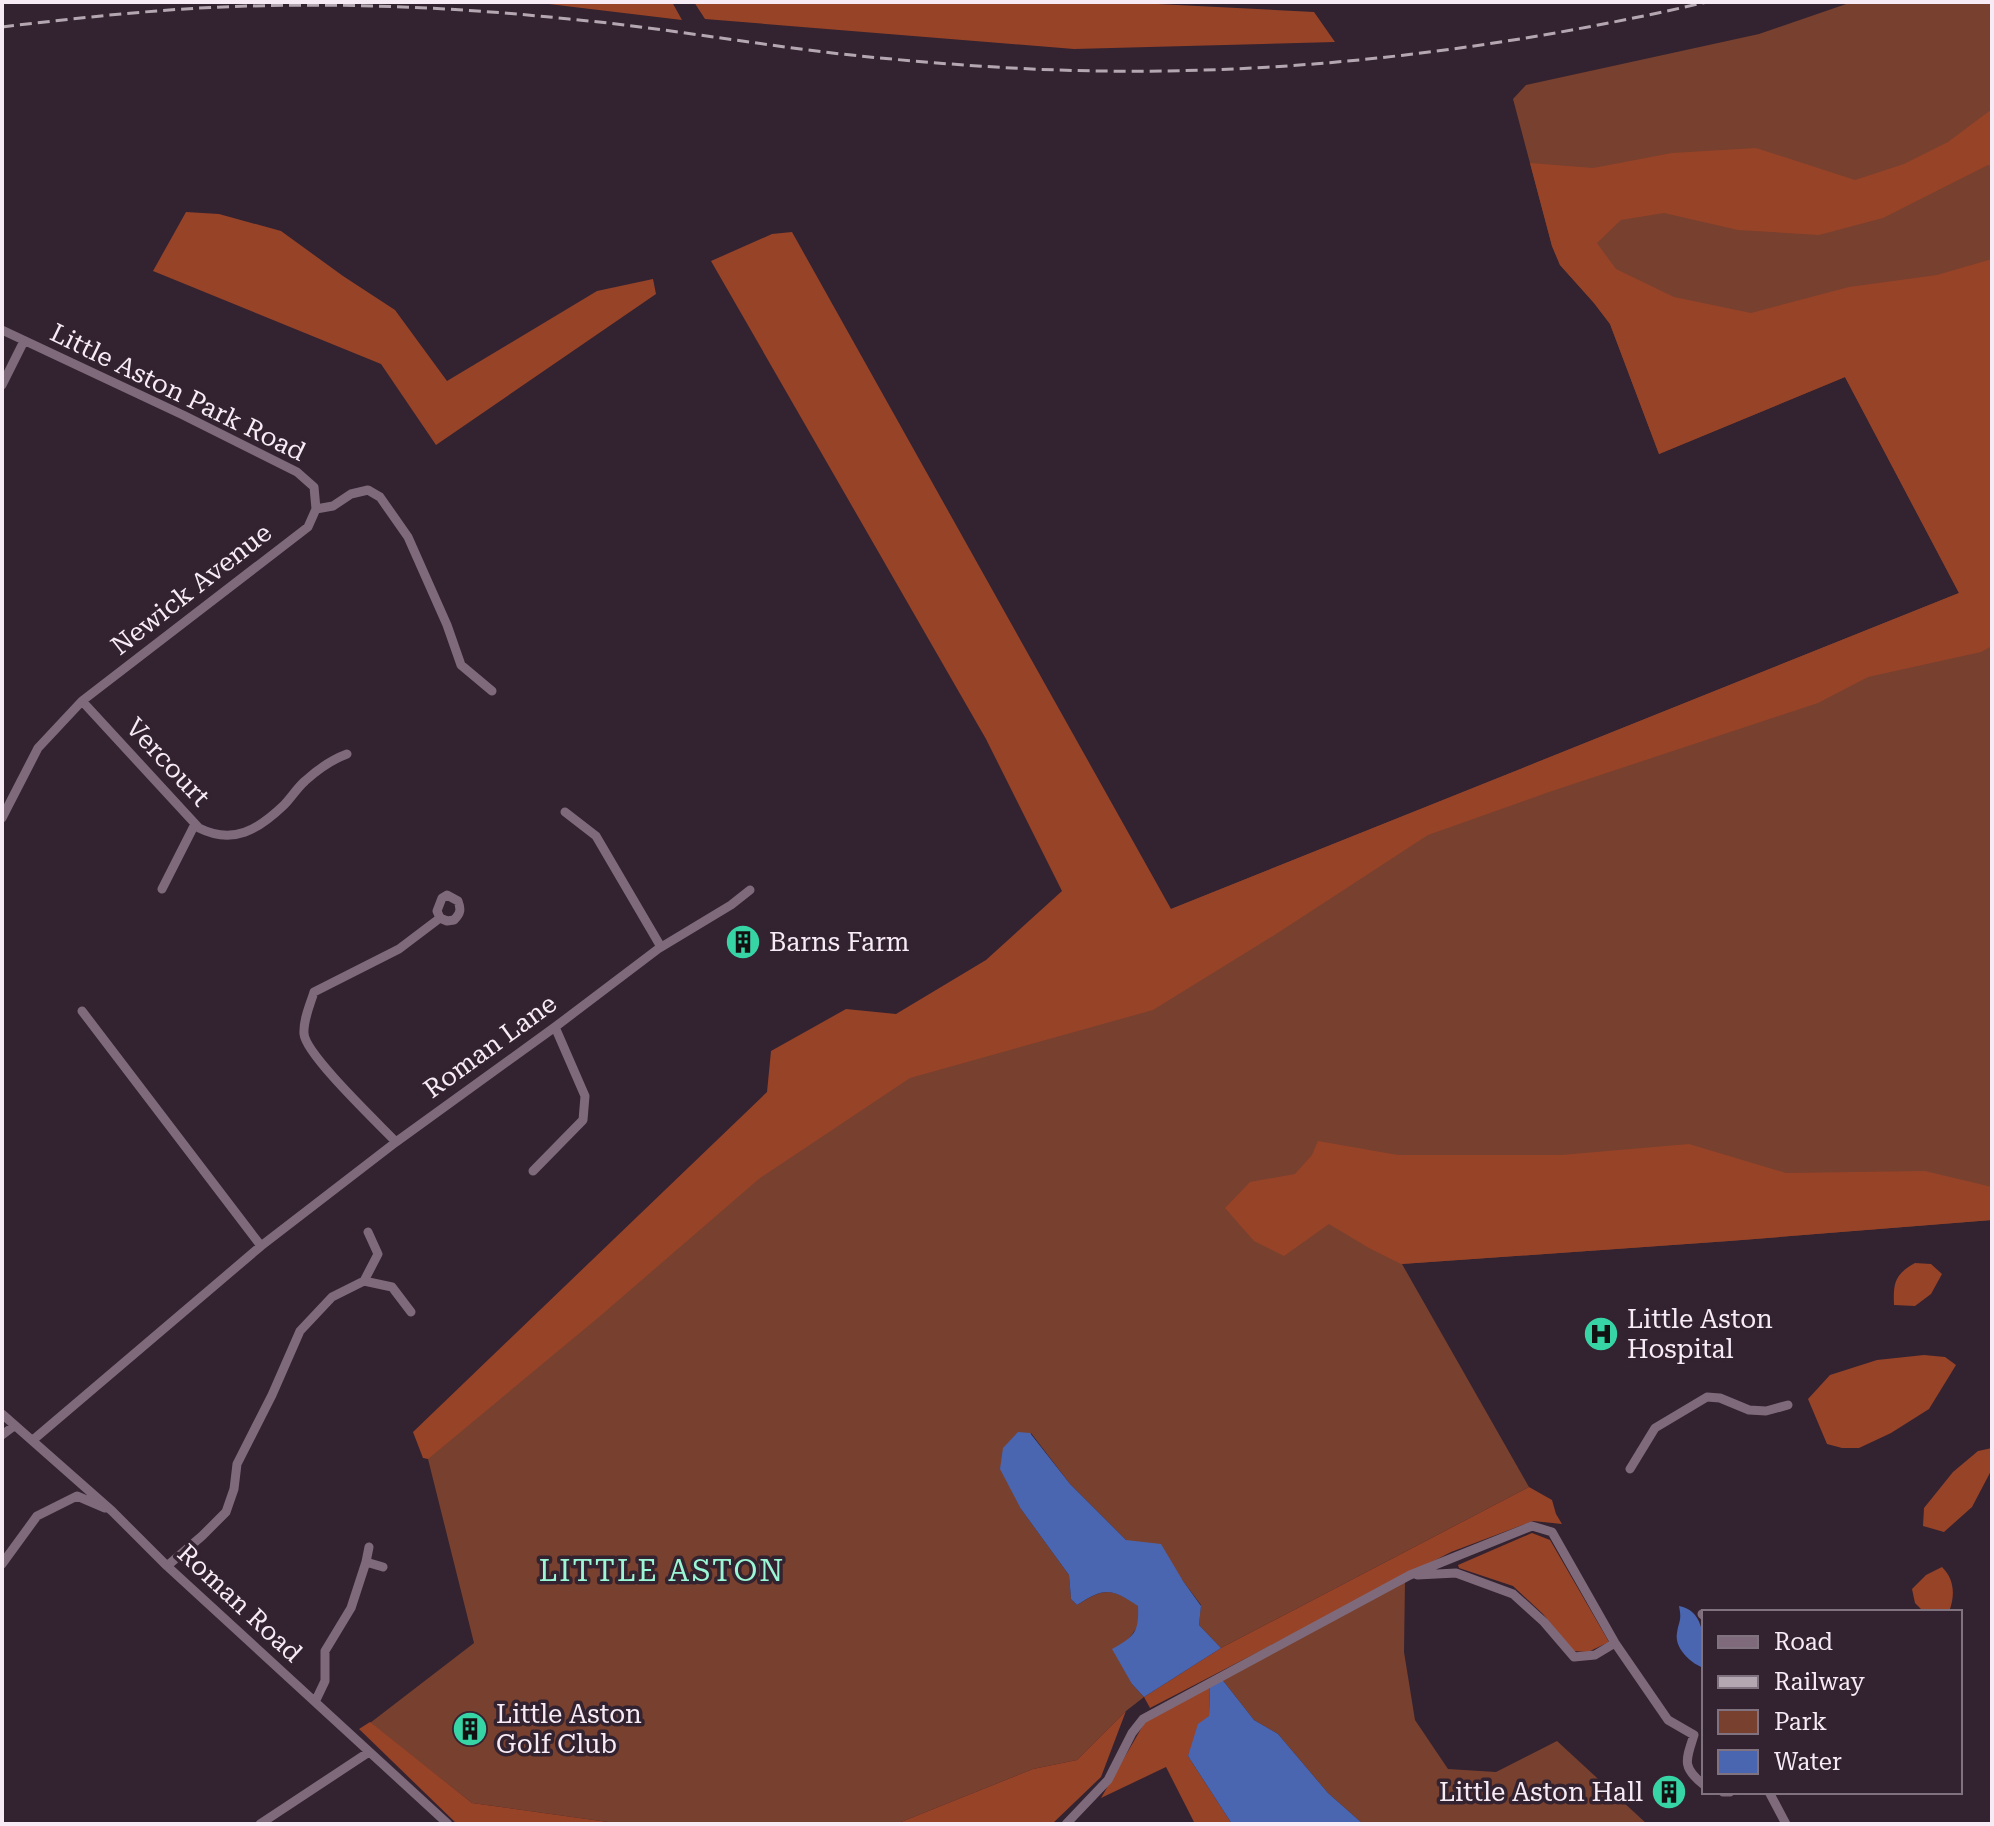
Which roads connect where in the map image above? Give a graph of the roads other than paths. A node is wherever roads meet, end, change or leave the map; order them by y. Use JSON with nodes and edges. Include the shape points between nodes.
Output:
{"nodes":[{"id":1,"x":2,"y":330,"type":"edge"},
{"id":2,"x":24,"y":341,"type":"junction"},
{"id":3,"x":2,"y":385,"type":"edge"},
{"id":4,"x":316,"y":509,"type":"junction"},
{"id":5,"x":492,"y":691,"type":"dead end"},
{"id":6,"x":82,"y":701,"type":"junction"},
{"id":7,"x":347,"y":754,"type":"dead end"},
{"id":8,"x":565,"y":812,"type":"dead end"},
{"id":9,"x":2,"y":818,"type":"edge"},
{"id":10,"x":195,"y":824,"type":"junction"},
{"id":11,"x":162,"y":889,"type":"dead end"},
{"id":12,"x":750,"y":890,"type":"dead end"},
{"id":13,"x":440,"y":918,"type":"dead end"},
{"id":14,"x":661,"y":947,"type":"junction"},
{"id":15,"x":82,"y":1011,"type":"dead end"},
{"id":16,"x":555,"y":1027,"type":"junction"},
{"id":17,"x":396,"y":1142,"type":"junction"},
{"id":18,"x":533,"y":1171,"type":"dead end"},
{"id":19,"x":368,"y":1232,"type":"dead end"},
{"id":20,"x":261,"y":1246,"type":"junction"},
{"id":21,"x":364,"y":1281,"type":"junction"},
{"id":22,"x":411,"y":1312,"type":"dead end"},
{"id":23,"x":1788,"y":1405,"type":"dead end"},
{"id":24,"x":2,"y":1414,"type":"edge"},
{"id":25,"x":14,"y":1426,"type":"junction"},
{"id":26,"x":2,"y":1435,"type":"edge"},
{"id":27,"x":33,"y":1440,"type":"junction"},
{"id":28,"x":1630,"y":1469,"type":"dead end"},
{"id":29,"x":112,"y":1511,"type":"junction"},
{"id":30,"x":369,"y":1547,"type":"dead end"},
{"id":31,"x":366,"y":1562,"type":"junction"},
{"id":32,"x":2,"y":1564,"type":"edge"},
{"id":33,"x":167,"y":1566,"type":"junction"},
{"id":34,"x":383,"y":1567,"type":"dead end"},
{"id":35,"x":1410,"y":1575,"type":"junction"},
{"id":36,"x":1615,"y":1643,"type":"junction"},
{"id":37,"x":315,"y":1702,"type":"junction"},
{"id":38,"x":1702,"y":1730,"type":"edge"},
{"id":39,"x":1694,"y":1735,"type":"junction"},
{"id":40,"x":369,"y":1752,"type":"junction"},
{"id":41,"x":1702,"y":1783,"type":"edge"},
{"id":42,"x":1770,"y":1794,"type":"edge"},
{"id":43,"x":260,"y":1824,"type":"edge"},
{"id":44,"x":448,"y":1824,"type":"edge"},
{"id":45,"x":1066,"y":1824,"type":"edge"},
{"id":46,"x":1786,"y":1824,"type":"edge"}],
"edges":[{"from":1,"to":2,"type":"street","name":"Little Aston Park Road"},
{"from":2,"to":3,"type":"street"},
{"from":2,"to":4,"type":"street","name":"Little Aston Park Road","via":[[297,472],[314,487]]},
{"from":4,"to":5,"type":"street","name":"Newick Avenue","via":[[368,490],[380,497],[408,537],[461,665]]},
{"from":4,"to":6,"type":"street","name":"Newick Avenue","via":[[308,527]]},
{"from":6,"to":9,"type":"street","name":"Newick Avenue","via":[[38,748]]},
{"from":6,"to":10,"type":"street","name":"Vercourt"},
{"from":7,"to":10,"type":"street","name":"Vercourt","via":[[317,771],[249,831],[222,836]]},
{"from":8,"to":14,"type":"street","via":[[596,836]]},
{"from":10,"to":11,"type":"street"},
{"from":12,"to":14,"type":"street","name":"Roman Lane"},
{"from":13,"to":17,"type":"street","via":[[399,949],[314,992],[305,1021],[304,1037],[318,1059]]},
{"from":14,"to":16,"type":"street","name":"Roman Lane"},
{"from":15,"to":20,"type":"street"},
{"from":16,"to":17,"type":"street","name":"Roman Lane"},
{"from":16,"to":18,"type":"street","via":[[585,1096],[583,1120]]},
{"from":17,"to":20,"type":"street","name":"Roman Lane"},
{"from":19,"to":21,"type":"street","via":[[378,1254]]},
{"from":20,"to":27,"type":"street","name":"Roman Lane"},
{"from":21,"to":22,"type":"street","via":[[392,1287]]},
{"from":21,"to":33,"type":"street","via":[[332,1297],[300,1331],[237,1464],[226,1512]]},
{"from":23,"to":28,"type":"street","via":[[1749,1410],[1707,1397],[1655,1428]]},
{"from":24,"to":25,"type":"street","name":"Roman Road"},
{"from":25,"to":26,"type":"street"},
{"from":25,"to":27,"type":"street","name":"Roman Road"},
{"from":27,"to":29,"type":"street","name":"Roman Road"},
{"from":29,"to":32,"type":"street","via":[[77,1496],[49,1508],[37,1516]]},
{"from":29,"to":33,"type":"street","name":"Roman Road"},
{"from":30,"to":31,"type":"street"},
{"from":31,"to":34,"type":"street"},
{"from":31,"to":37,"type":"street","via":[[351,1608],[325,1651],[325,1681]]},
{"from":33,"to":37,"type":"street","name":"Roman Road"},
{"from":35,"to":36,"type":"street","via":[[1456,1573],[1513,1594],[1574,1657],[1595,1655]]},
{"from":35,"to":36,"type":"street","via":[[1532,1526],[1552,1532]]},
{"from":35,"to":45,"type":"street","via":[[1143,1719],[1108,1780]]},
{"from":36,"to":39,"type":"street","via":[[1668,1720]]},
{"from":37,"to":40,"type":"street","name":"Roman Road"},
{"from":38,"to":39,"type":"street"},
{"from":39,"to":41,"type":"street","via":[[1686,1762]]},
{"from":40,"to":43,"type":"street"},
{"from":40,"to":44,"type":"street","name":"Roman Road"},
{"from":42,"to":46,"type":"street"}]}
